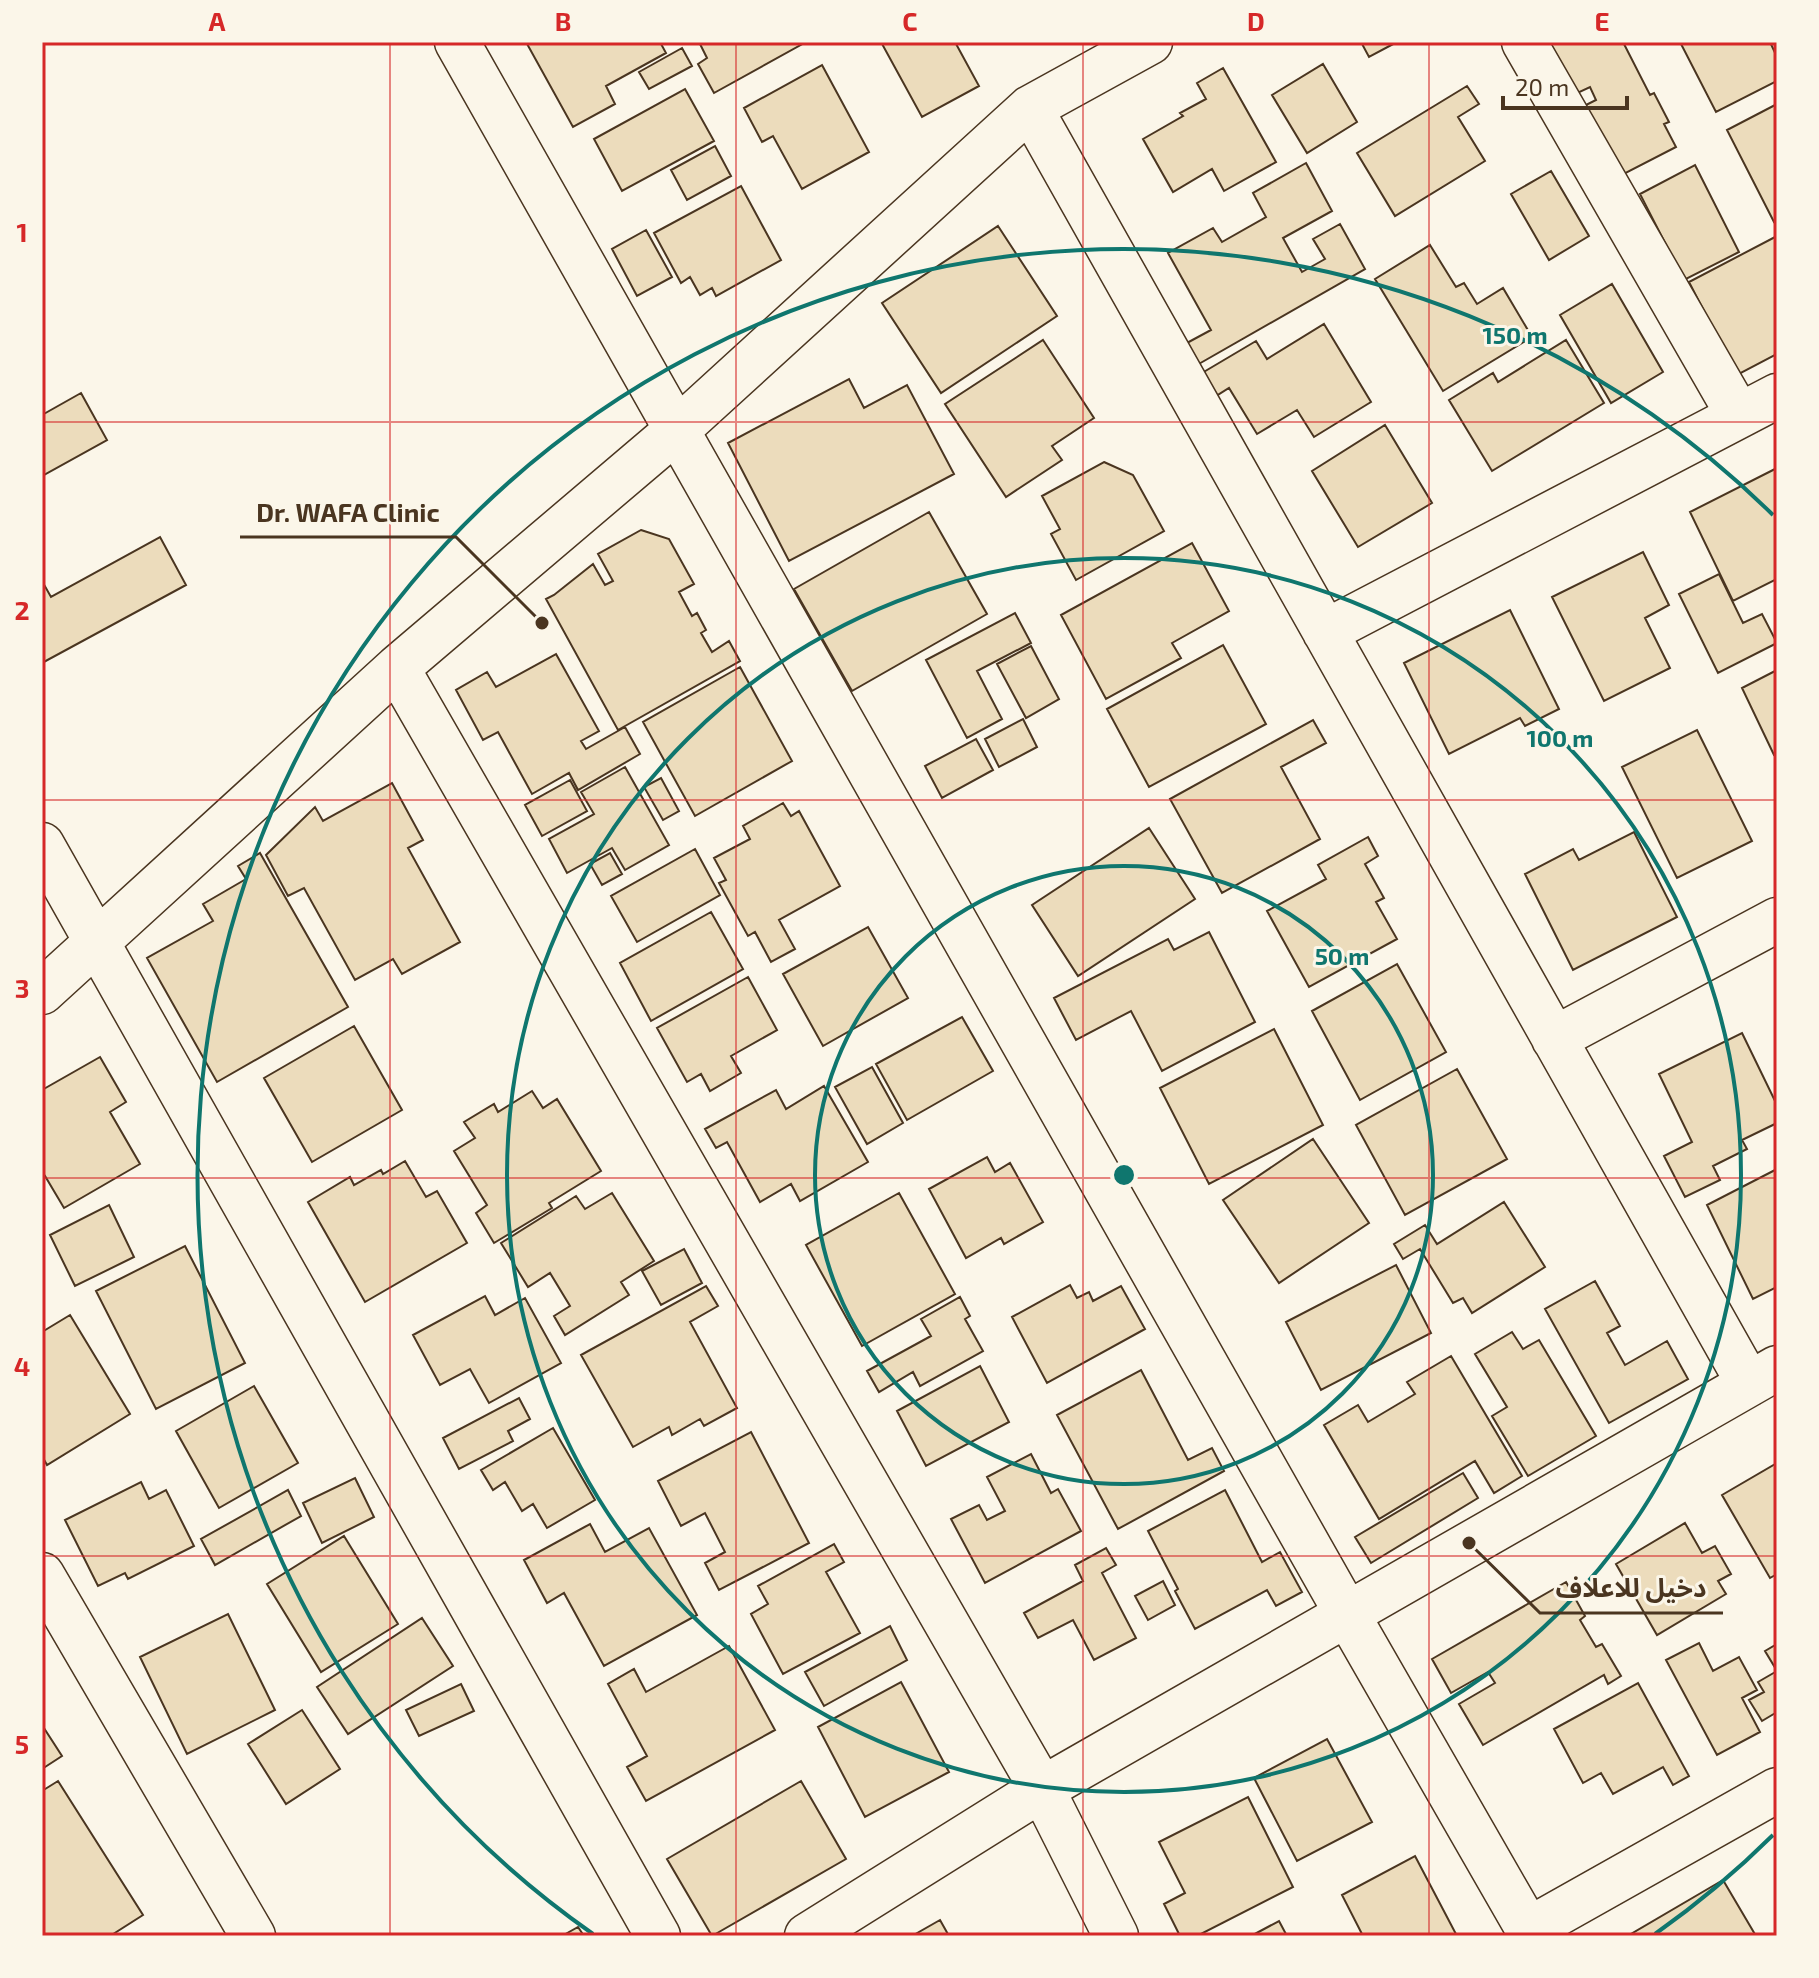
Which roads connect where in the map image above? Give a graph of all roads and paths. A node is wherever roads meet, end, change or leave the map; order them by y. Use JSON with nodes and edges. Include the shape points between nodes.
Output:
{"nodes":[{"id":1,"x":457,"y":42,"type":"edge"},
{"id":2,"x":1150,"y":42,"type":"edge"},
{"id":3,"x":1524,"y":42,"type":"edge"},
{"id":4,"x":1030,"y":108,"type":"junction"},
{"id":5,"x":1777,"y":396,"type":"edge"},
{"id":6,"x":1739,"y":416,"type":"junction"},
{"id":7,"x":677,"y":430,"type":"junction"},
{"id":8,"x":1325,"y":632,"type":"junction"},
{"id":9,"x":397,"y":668,"type":"junction"},
{"id":10,"x":42,"y":845,"type":"edge"},
{"id":11,"x":1777,"y":920,"type":"edge"},
{"id":12,"x":96,"y":942,"type":"junction"},
{"id":13,"x":42,"y":992,"type":"edge"},
{"id":14,"x":1554,"y":1039,"type":"junction"},
{"id":15,"x":1763,"y":1376,"type":"edge"},
{"id":16,"x":42,"y":1575,"type":"edge"},
{"id":17,"x":1347,"y":1614,"type":"junction"},
{"id":18,"x":1042,"y":1789,"type":"junction"},
{"id":19,"x":1777,"y":1790,"type":"edge"},
{"id":20,"x":1530,"y":1933,"type":"edge"},
{"id":21,"x":253,"y":1936,"type":"edge"},
{"id":22,"x":658,"y":1936,"type":"edge"},
{"id":23,"x":807,"y":1936,"type":"edge"},
{"id":24,"x":1116,"y":1936,"type":"edge"}],
"edges":[{"from":1,"to":7,"type":"street"},
{"from":2,"to":4,"type":"street"},
{"from":3,"to":6,"type":"street"},
{"from":4,"to":7,"type":"street"},
{"from":4,"to":8,"type":"street"},
{"from":5,"to":6,"type":"street"},
{"from":6,"to":8,"type":"street"},
{"from":7,"to":9,"type":"street"},
{"from":7,"to":17,"type":"street"},
{"from":8,"to":14,"type":"street"},
{"from":9,"to":12,"type":"street"},
{"from":9,"to":18,"type":"street"},
{"from":10,"to":12,"type":"street"},
{"from":11,"to":14,"type":"street"},
{"from":12,"to":13,"type":"street"},
{"from":12,"to":22,"type":"street"},
{"from":14,"to":15,"type":"street"},
{"from":15,"to":17,"type":"street"},
{"from":16,"to":21,"type":"street"},
{"from":17,"to":18,"type":"street"},
{"from":17,"to":20,"type":"street"},
{"from":18,"to":23,"type":"street"},
{"from":18,"to":24,"type":"street"},
{"from":19,"to":20,"type":"street"}]}
